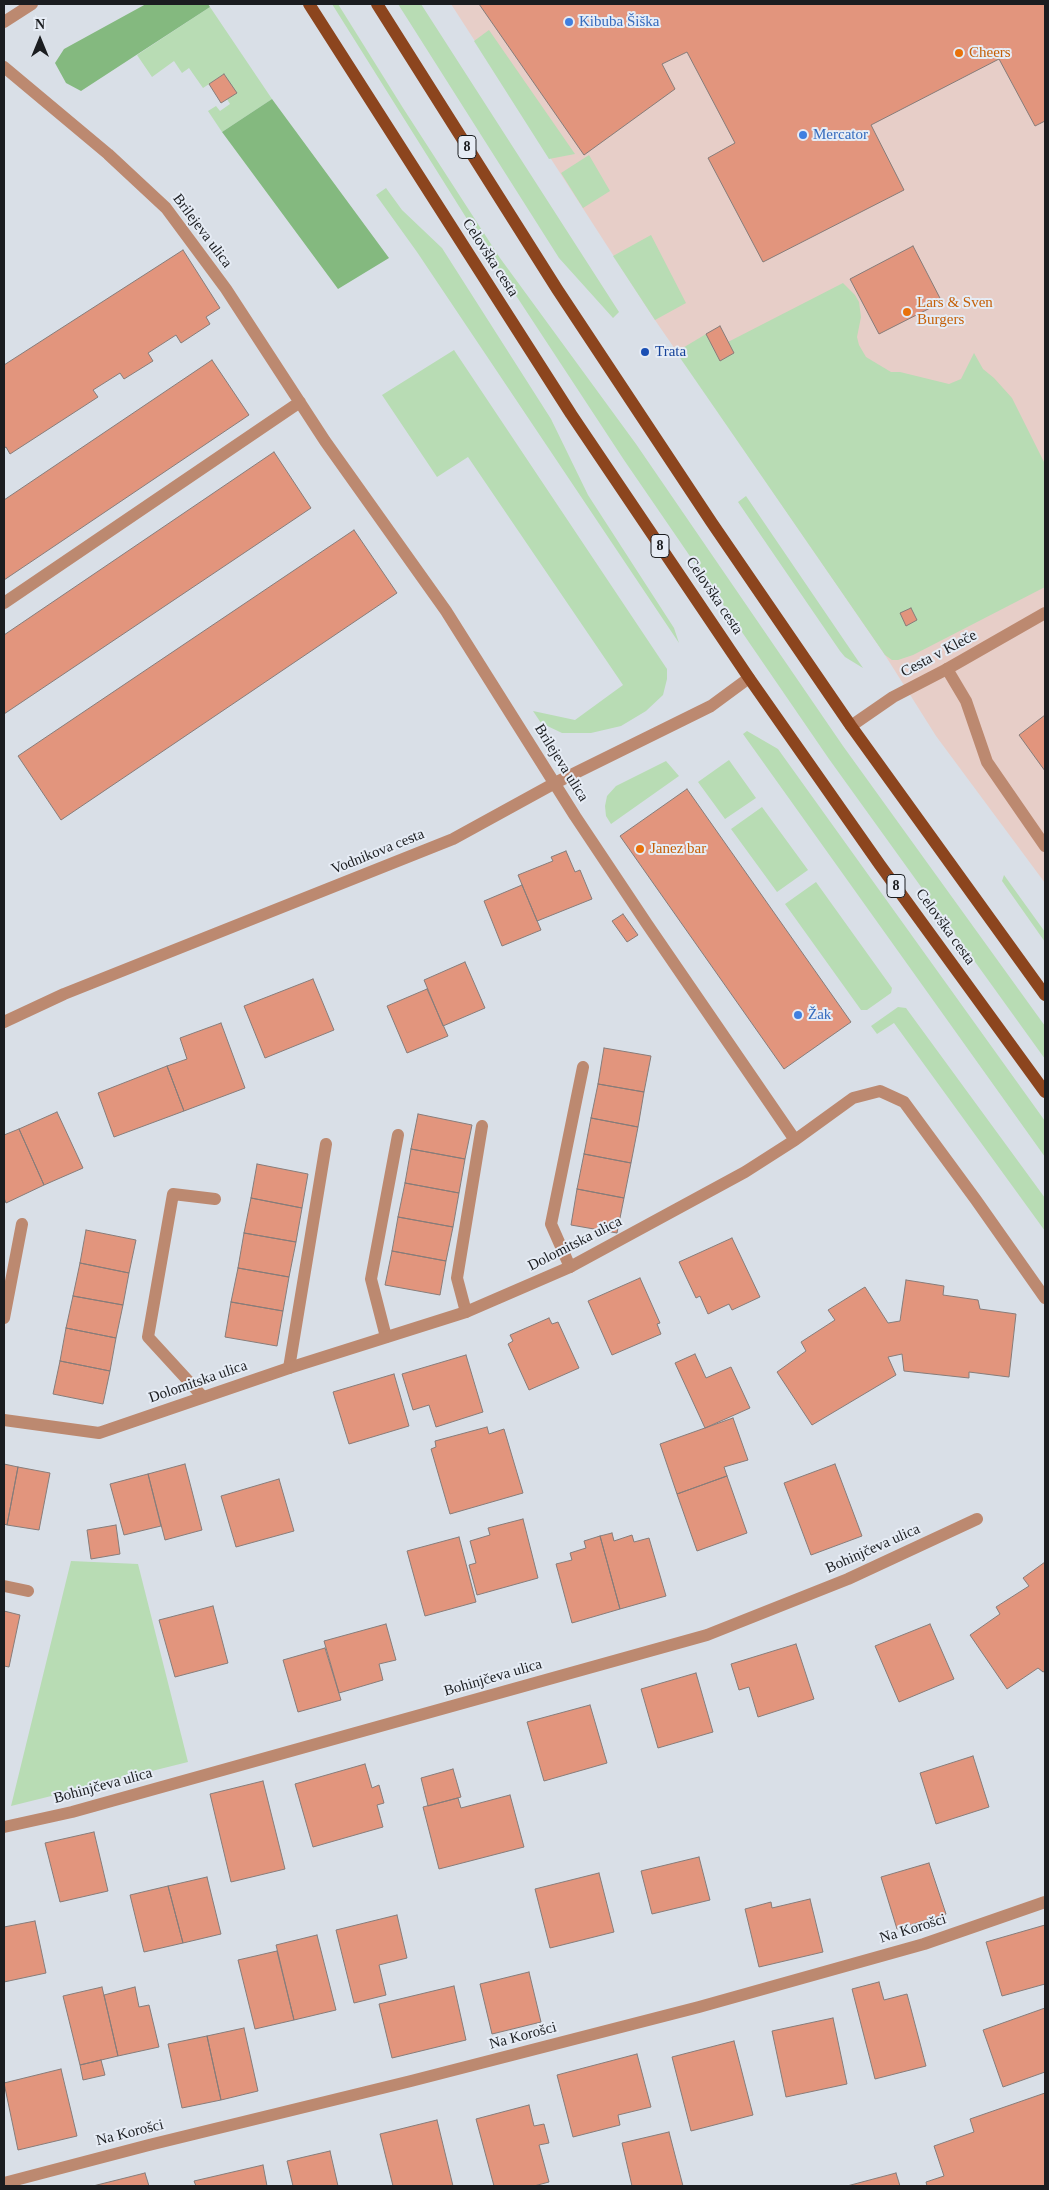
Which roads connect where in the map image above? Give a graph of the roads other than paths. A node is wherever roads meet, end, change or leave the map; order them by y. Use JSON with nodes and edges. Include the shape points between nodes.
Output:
{"nodes":[{"id":1,"x":32,"y":4,"type":"edge"},
{"id":2,"x":309,"y":4,"type":"edge"},
{"id":3,"x":377,"y":4,"type":"edge"},
{"id":4,"x":4,"y":22,"type":"edge"},
{"id":5,"x":4,"y":67,"type":"edge"},
{"id":6,"x":300,"y":402,"type":"junction"},
{"id":7,"x":4,"y":603,"type":"edge"},
{"id":8,"x":1045,"y":613,"type":"edge"},
{"id":9,"x":947,"y":669,"type":"junction"},
{"id":10,"x":749,"y":678,"type":"junction"},
{"id":11,"x":851,"y":726,"type":"junction"},
{"id":12,"x":555,"y":783,"type":"junction"},
{"id":13,"x":1045,"y":846,"type":"edge"},
{"id":14,"x":1045,"y":995,"type":"edge"},
{"id":15,"x":4,"y":1022,"type":"edge"},
{"id":16,"x":583,"y":1067,"type":"dead end"},
{"id":17,"x":1045,"y":1092,"type":"edge"},
{"id":18,"x":482,"y":1126,"type":"dead end"},
{"id":19,"x":398,"y":1135,"type":"dead end"},
{"id":20,"x":796,"y":1140,"type":"junction"},
{"id":21,"x":326,"y":1144,"type":"dead end"},
{"id":22,"x":215,"y":1199,"type":"dead end"},
{"id":23,"x":22,"y":1224,"type":"dead end"},
{"id":24,"x":570,"y":1267,"type":"junction"},
{"id":25,"x":1045,"y":1298,"type":"edge"},
{"id":26,"x":466,"y":1312,"type":"junction"},
{"id":27,"x":4,"y":1318,"type":"edge"},
{"id":28,"x":386,"y":1337,"type":"junction"},
{"id":29,"x":289,"y":1368,"type":"junction"},
{"id":30,"x":202,"y":1397,"type":"junction"},
{"id":31,"x":4,"y":1420,"type":"edge"},
{"id":32,"x":977,"y":1519,"type":"dead end"},
{"id":33,"x":4,"y":1586,"type":"edge"},
{"id":34,"x":28,"y":1591,"type":"dead end"},
{"id":35,"x":4,"y":1827,"type":"edge"},
{"id":36,"x":1045,"y":1902,"type":"edge"},
{"id":37,"x":4,"y":2183,"type":"edge"}],
"edges":[{"from":1,"to":4,"type":"street"},
{"from":2,"to":10,"type":"main road","name":"Celovška cesta","number":"8","via":[[566,406]]},
{"from":3,"to":11,"type":"main road","number":"8","via":[[604,363]]},
{"from":5,"to":6,"type":"street","name":"Brilejeva ulica","via":[[108,154],[166,208],[226,289]]},
{"from":6,"to":7,"type":"street"},
{"from":6,"to":12,"type":"street","name":"Brilejeva ulica","via":[[446,611]]},
{"from":8,"to":9,"type":"street","name":"Cesta v Kleče"},
{"from":9,"to":11,"type":"street","name":"Cesta v Kleče","via":[[893,697]]},
{"from":9,"to":13,"type":"street","via":[[966,701],[987,762]]},
{"from":10,"to":12,"type":"street","name":"Vodnikova cesta","via":[[711,706]]},
{"from":10,"to":17,"type":"main road","name":"Celovška cesta","number":"8"},
{"from":11,"to":14,"type":"main road","number":"8"},
{"from":12,"to":15,"type":"street","name":"Vodnikova cesta","via":[[453,839],[64,994]]},
{"from":12,"to":20,"type":"street","name":"Brilejeva ulica","via":[[647,924]]},
{"from":16,"to":24,"type":"street","via":[[552,1224]]},
{"from":18,"to":26,"type":"street","via":[[457,1278]]},
{"from":19,"to":28,"type":"street","via":[[371,1279]]},
{"from":20,"to":24,"type":"street","name":"Dolomitska ulica","via":[[745,1172]]},
{"from":20,"to":25,"type":"street","name":"Dolomitska ulica","via":[[853,1098],[880,1091],[904,1102]]},
{"from":21,"to":29,"type":"street"},
{"from":22,"to":30,"type":"street","via":[[173,1194],[148,1337]]},
{"from":23,"to":27,"type":"street"},
{"from":24,"to":26,"type":"street","name":"Dolomitska ulica"},
{"from":26,"to":28,"type":"street","name":"Dolomitska ulica"},
{"from":28,"to":29,"type":"street","name":"Dolomitska ulica"},
{"from":29,"to":30,"type":"street","name":"Dolomitska ulica"},
{"from":30,"to":31,"type":"street","name":"Dolomitska ulica","via":[[100,1433]]},
{"from":32,"to":35,"type":"street","name":"Bohinjčeva ulica","via":[[848,1579],[707,1635],[82,1810]]},
{"from":33,"to":34,"type":"street"},
{"from":36,"to":37,"type":"street","name":"Na Korošci","via":[[924,1944],[699,2007]]}]}
